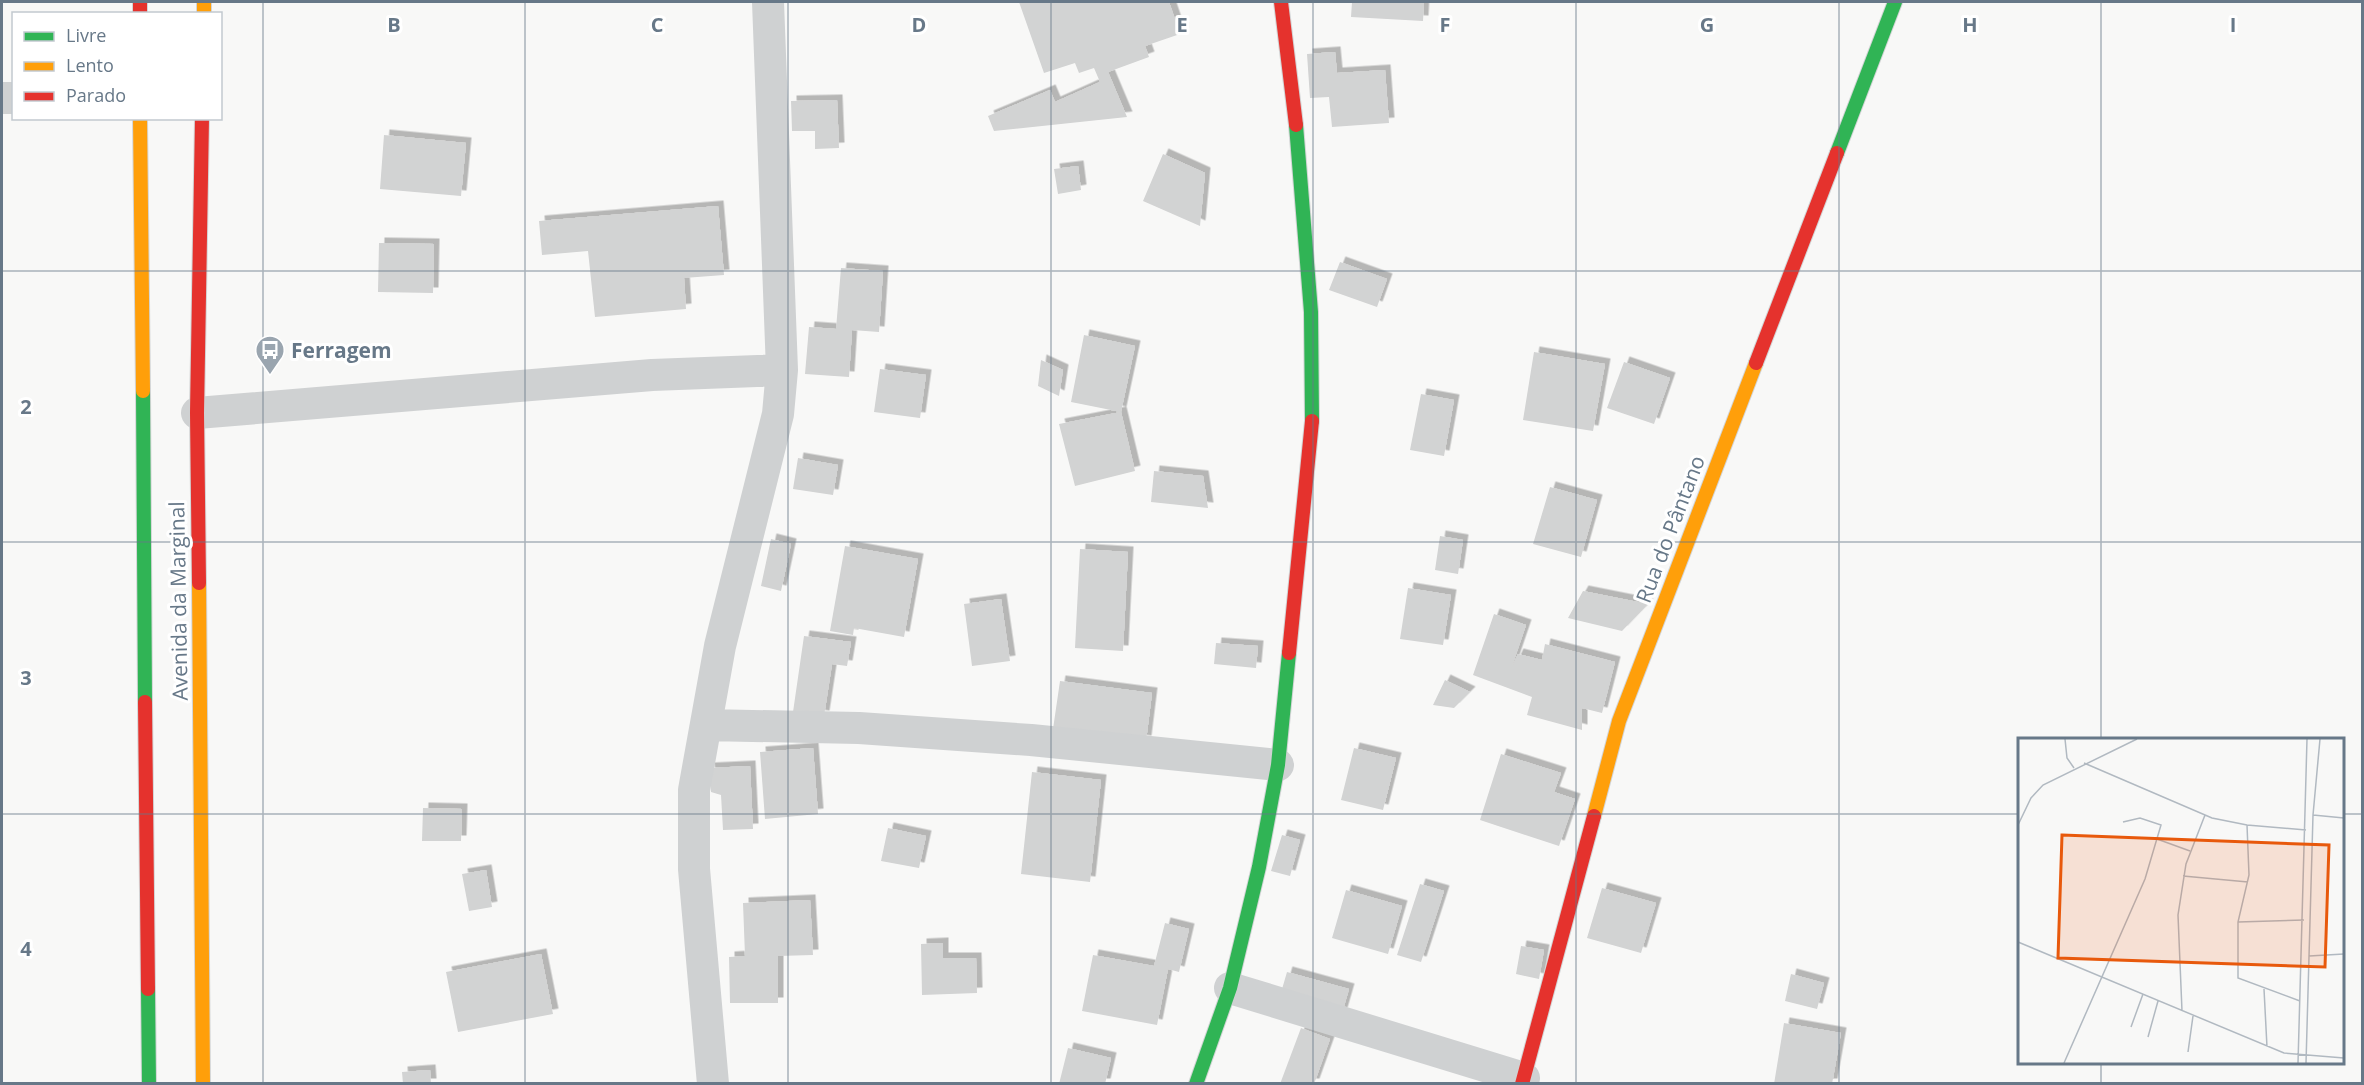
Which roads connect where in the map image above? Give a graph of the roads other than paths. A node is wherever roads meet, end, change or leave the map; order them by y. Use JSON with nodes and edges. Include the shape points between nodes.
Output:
{"nodes":[{"id":1,"x":768,"y":2,"type":"edge"},
{"id":2,"x":1281,"y":2,"type":"edge"},
{"id":3,"x":1894,"y":2,"type":"edge"},
{"id":4,"x":140,"y":120,"type":"edge"},
{"id":5,"x":202,"y":120,"type":"edge"},
{"id":6,"x":782,"y":370,"type":"junction"},
{"id":7,"x":197,"y":413,"type":"junction"},
{"id":8,"x":706,"y":725,"type":"junction"},
{"id":9,"x":1278,"y":765,"type":"junction"},
{"id":10,"x":1230,"y":988,"type":"junction"},
{"id":11,"x":1523,"y":1081,"type":"edge"},
{"id":12,"x":149,"y":1083,"type":"edge"},
{"id":13,"x":203,"y":1083,"type":"edge"},
{"id":14,"x":713,"y":1083,"type":"edge"},
{"id":15,"x":1196,"y":1083,"type":"edge"}],
"edges":[{"from":1,"to":6,"type":"street"},
{"from":2,"to":9,"type":"street","via":[[1297,135],[1314,358],[1313,416]]},
{"from":3,"to":11,"type":"street","name":"Rua do Pântano","via":[[1619,721]]},
{"from":4,"to":12,"type":"street","name":"Avenida da Marginal"},
{"from":5,"to":7,"type":"street","name":"Avenida da Marginal"},
{"from":6,"to":7,"type":"street","via":[[652,375]]},
{"from":6,"to":8,"type":"street","via":[[778,414],[720,646]]},
{"from":7,"to":13,"type":"street","name":"Avenida da Marginal"},
{"from":8,"to":9,"type":"street","via":[[860,728],[1031,740]]},
{"from":8,"to":14,"type":"street","via":[[694,790],[694,869]]},
{"from":9,"to":10,"type":"street"},
{"from":10,"to":11,"type":"street"},
{"from":10,"to":15,"type":"street"}]}
